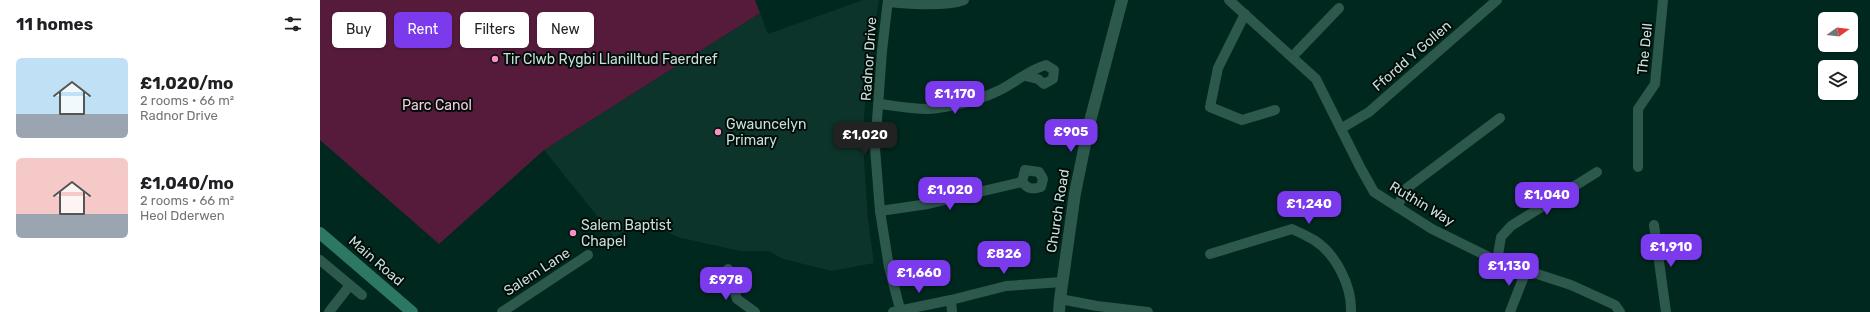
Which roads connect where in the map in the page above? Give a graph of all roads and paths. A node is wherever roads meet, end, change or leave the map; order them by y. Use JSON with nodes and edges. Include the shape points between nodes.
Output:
{"nodes":[{"id":1,"x":964,"y":0,"type":"edge"},
{"id":2,"x":1122,"y":0,"type":"edge"},
{"id":3,"x":1229,"y":0,"type":"edge"},
{"id":4,"x":1497,"y":0,"type":"edge"},
{"id":5,"x":1663,"y":0,"type":"edge"},
{"id":6,"x":888,"y":1,"type":"edge"},
{"id":7,"x":1339,"y":8,"type":"dead end"},
{"id":8,"x":1245,"y":14,"type":"junction"},
{"id":9,"x":1292,"y":57,"type":"junction"},
{"id":10,"x":1025,"y":76,"type":"dead end"},
{"id":11,"x":880,"y":104,"type":"junction"},
{"id":12,"x":1275,"y":110,"type":"dead end"},
{"id":13,"x":1500,"y":118,"type":"dead end"},
{"id":14,"x":1342,"y":128,"type":"junction"},
{"id":15,"x":1638,"y":167,"type":"dead end"},
{"id":16,"x":1597,"y":172,"type":"dead end"},
{"id":17,"x":1022,"y":182,"type":"dead end"},
{"id":18,"x":1397,"y":207,"type":"junction"},
{"id":19,"x":880,"y":211,"type":"junction"},
{"id":20,"x":1654,"y":225,"type":"dead end"},
{"id":21,"x":320,"y":233,"type":"edge"},
{"id":22,"x":1210,"y":254,"type":"dead end"},
{"id":23,"x":588,"y":255,"type":"dead end"},
{"id":24,"x":320,"y":260,"type":"edge"},
{"id":25,"x":1497,"y":261,"type":"junction"},
{"id":26,"x":728,"y":269,"type":"dead end"},
{"id":27,"x":1526,"y":271,"type":"junction"},
{"id":28,"x":1062,"y":282,"type":"junction"},
{"id":29,"x":350,"y":285,"type":"junction"},
{"id":30,"x":362,"y":295,"type":"dead end"},
{"id":31,"x":1060,"y":299,"type":"junction"},
{"id":32,"x":951,"y":300,"type":"junction"},
{"id":33,"x":1618,"y":309,"type":"edge"},
{"id":34,"x":897,"y":311,"type":"edge"},
{"id":35,"x":329,"y":312,"type":"edge"},
{"id":36,"x":412,"y":312,"type":"edge"},
{"id":37,"x":502,"y":312,"type":"edge"},
{"id":38,"x":755,"y":312,"type":"edge"},
{"id":39,"x":952,"y":312,"type":"edge"},
{"id":40,"x":1059,"y":312,"type":"edge"},
{"id":41,"x":1148,"y":312,"type":"edge"},
{"id":42,"x":1351,"y":312,"type":"edge"},
{"id":43,"x":1510,"y":312,"type":"edge"},
{"id":44,"x":1666,"y":312,"type":"edge"}],
"edges":[{"from":1,"to":6,"type":"street","via":[[909,5]]},
{"from":2,"to":28,"type":"street","name":"Church Road","via":[[1089,125],[1075,193]]},
{"from":3,"to":8,"type":"street","name":"Ruthin Way"},
{"from":4,"to":14,"type":"street","name":"Ffordd Y Gollen","via":[[1369,112]]},
{"from":5,"to":15,"type":"street","name":"The Dell","via":[[1655,84],[1638,109]]},
{"from":6,"to":11,"type":"street","name":"Radnor Drive","via":[[882,51]]},
{"from":7,"to":9,"type":"street"},
{"from":8,"to":9,"type":"street","name":"Ruthin Way"},
{"from":8,"to":12,"type":"street","via":[[1218,68],[1210,107],[1242,120]]},
{"from":9,"to":14,"type":"street","name":"Ruthin Way","via":[[1316,79]]},
{"from":10,"to":11,"type":"street","via":[[989,95],[937,108]]},
{"from":11,"to":19,"type":"street","name":"Radnor Drive","via":[[875,148]]},
{"from":13,"to":18,"type":"street","via":[[1407,188]]},
{"from":14,"to":18,"type":"street","name":"Ruthin Way","via":[[1374,192]]},
{"from":16,"to":25,"type":"street","via":[[1511,226],[1501,238]]},
{"from":17,"to":19,"type":"street","via":[[928,204]]},
{"from":18,"to":25,"type":"street","name":"Ruthin Way","via":[[1432,229]]},
{"from":19,"to":34,"type":"street","name":"Radnor Drive"},
{"from":20,"to":44,"type":"street"},
{"from":21,"to":36,"type":"main road","name":"Main Road"},
{"from":22,"to":42,"type":"street","via":[[1292,229],[1315,240],[1329,253],[1340,269],[1347,288]]},
{"from":23,"to":37,"type":"street","name":"Salem Lane"},
{"from":24,"to":29,"type":"street"},
{"from":25,"to":27,"type":"street","name":"Ruthin Way"},
{"from":26,"to":38,"type":"street","via":[[737,299]]},
{"from":27,"to":33,"type":"street","name":"Ruthin Way","via":[[1571,285]]},
{"from":27,"to":43,"type":"street"},
{"from":28,"to":31,"type":"street","name":"Church Road"},
{"from":28,"to":32,"type":"street","via":[[1006,286]]},
{"from":29,"to":30,"type":"street"},
{"from":29,"to":35,"type":"street"},
{"from":31,"to":40,"type":"street","name":"Church Road"},
{"from":31,"to":41,"type":"street"},
{"from":32,"to":34,"type":"street"},
{"from":32,"to":39,"type":"street"}]}
